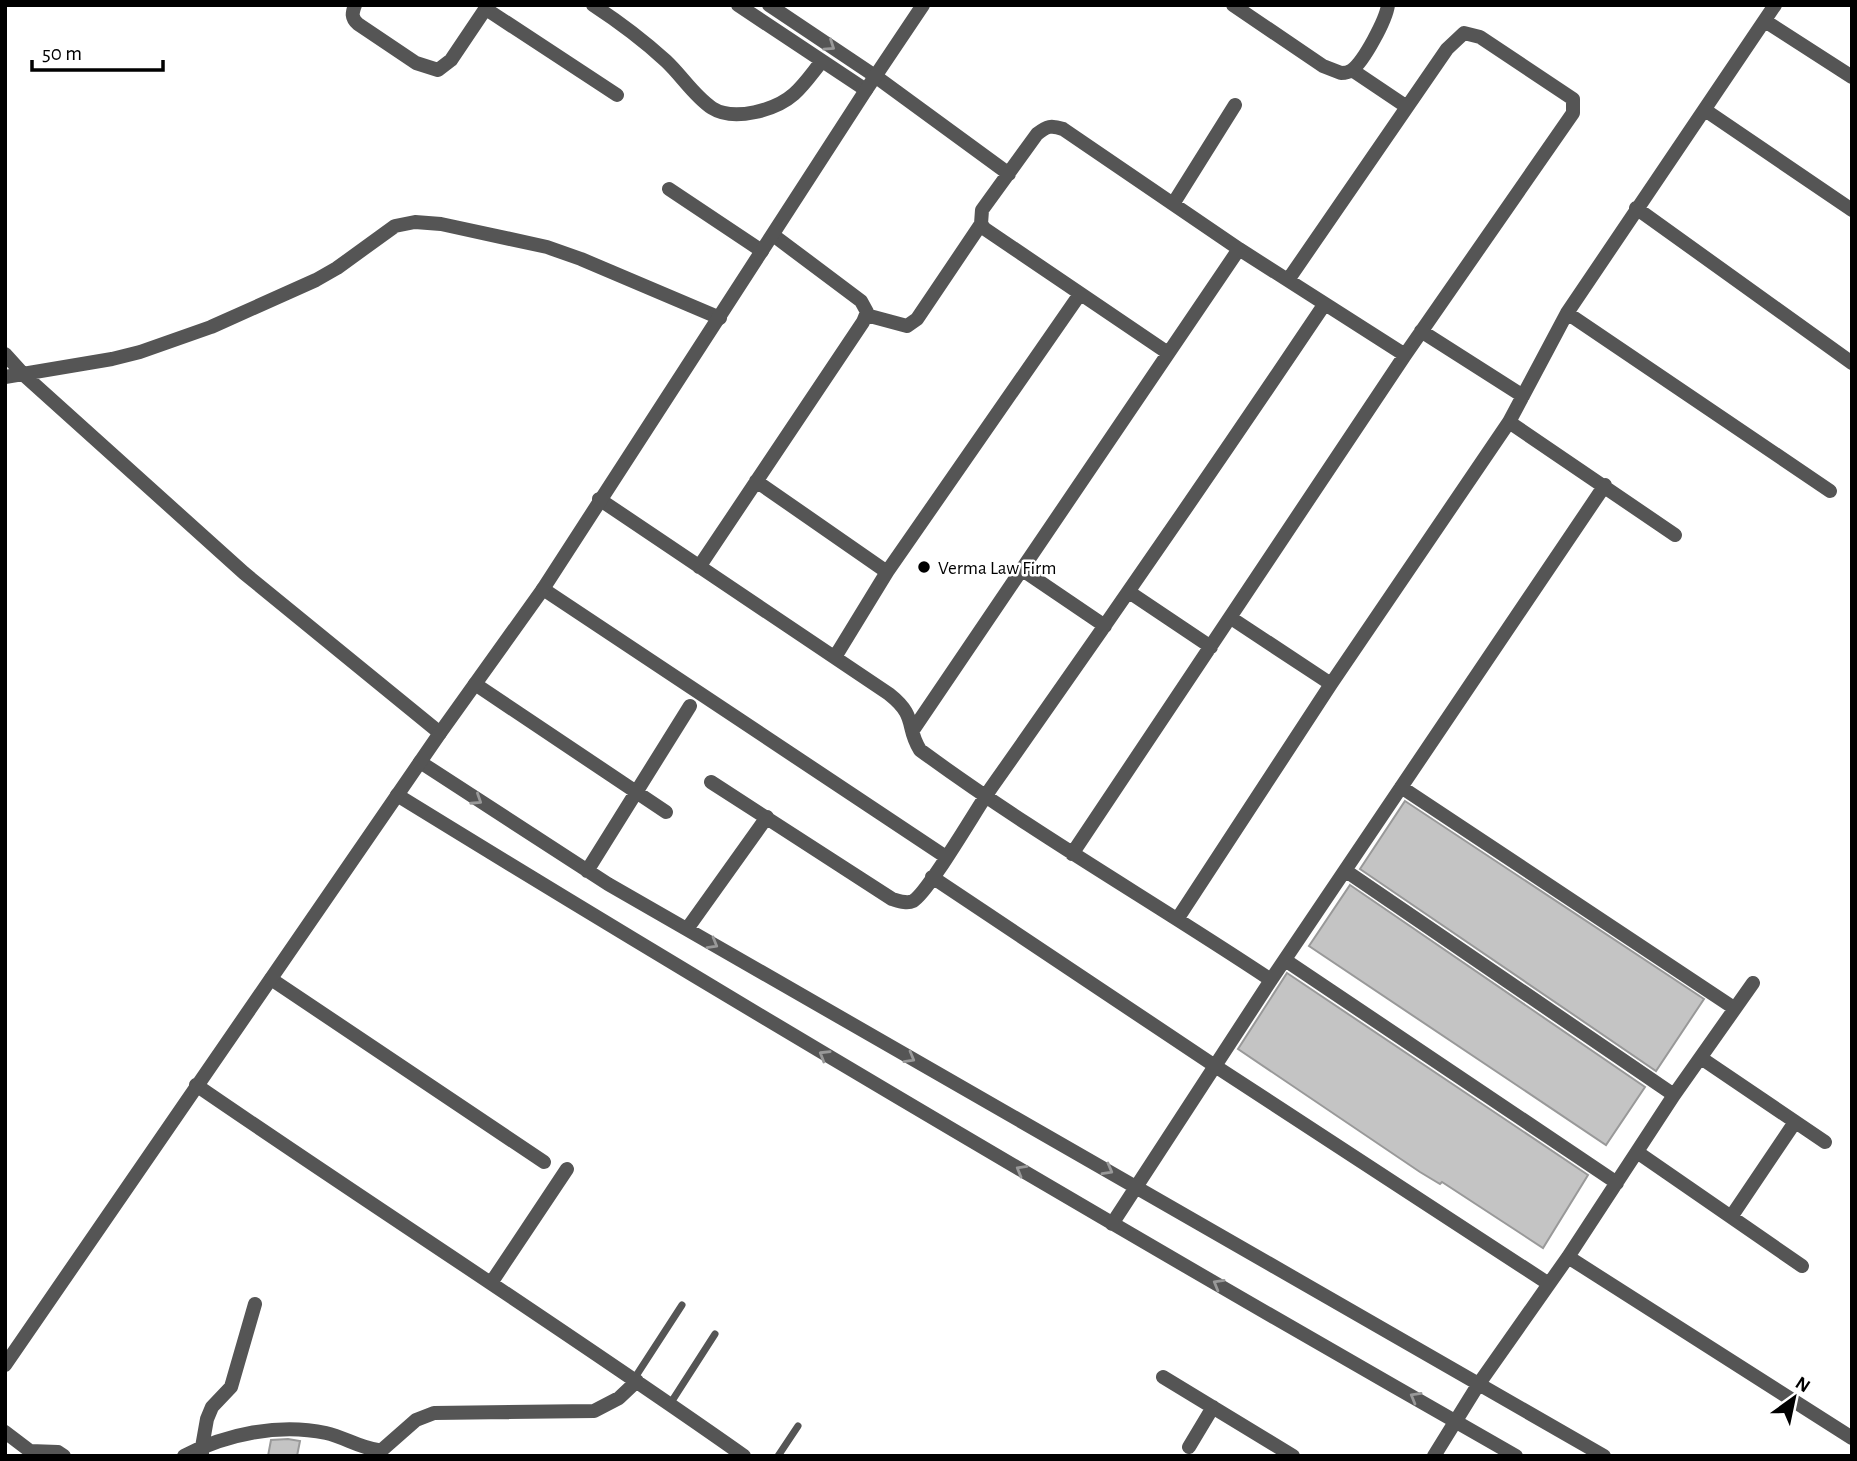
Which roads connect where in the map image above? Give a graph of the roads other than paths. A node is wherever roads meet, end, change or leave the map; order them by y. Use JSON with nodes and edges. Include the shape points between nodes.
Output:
{"nodes":[{"id":1,"x":355,"y":5,"type":"edge"},
{"id":2,"x":593,"y":5,"type":"edge"},
{"id":3,"x":738,"y":5,"type":"edge"},
{"id":4,"x":769,"y":5,"type":"edge"},
{"id":5,"x":923,"y":5,"type":"edge"},
{"id":6,"x":1233,"y":5,"type":"edge"},
{"id":7,"x":1388,"y":5,"type":"edge"},
{"id":8,"x":1775,"y":5,"type":"edge"},
{"id":9,"x":487,"y":7,"type":"edge"},
{"id":10,"x":788,"y":10,"type":"edge"},
{"id":11,"x":1765,"y":21,"type":"junction"},
{"id":12,"x":775,"y":30,"type":"junction"},
{"id":13,"x":822,"y":61,"type":"junction"},
{"id":14,"x":1352,"y":70,"type":"junction"},
{"id":15,"x":875,"y":76,"type":"junction"},
{"id":16,"x":1852,"y":76,"type":"edge"},
{"id":17,"x":866,"y":90,"type":"junction"},
{"id":18,"x":617,"y":95,"type":"dead end"},
{"id":19,"x":1235,"y":105,"type":"dead end"},
{"id":20,"x":1407,"y":107,"type":"junction"},
{"id":21,"x":1705,"y":110,"type":"junction"},
{"id":22,"x":1009,"y":174,"type":"junction"},
{"id":23,"x":669,"y":189,"type":"dead end"},
{"id":24,"x":1173,"y":204,"type":"junction"},
{"id":25,"x":1636,"y":208,"type":"junction"},
{"id":26,"x":1852,"y":209,"type":"edge"},
{"id":27,"x":981,"y":224,"type":"junction"},
{"id":28,"x":773,"y":235,"type":"junction"},
{"id":29,"x":1239,"y":249,"type":"junction"},
{"id":30,"x":762,"y":251,"type":"junction"},
{"id":31,"x":1288,"y":280,"type":"junction"},
{"id":32,"x":1080,"y":294,"type":"junction"},
{"id":33,"x":1324,"y":305,"type":"junction"},
{"id":34,"x":1567,"y":313,"type":"junction"},
{"id":35,"x":866,"y":314,"type":"junction"},
{"id":36,"x":720,"y":318,"type":"junction"},
{"id":37,"x":1421,"y":331,"type":"junction"},
{"id":38,"x":1168,"y":353,"type":"junction"},
{"id":39,"x":5,"y":354,"type":"edge"},
{"id":40,"x":1405,"y":355,"type":"junction"},
{"id":41,"x":1852,"y":363,"type":"edge"},
{"id":42,"x":24,"y":375,"type":"junction"},
{"id":43,"x":5,"y":377,"type":"edge"},
{"id":44,"x":1523,"y":396,"type":"junction"},
{"id":45,"x":1509,"y":422,"type":"junction"},
{"id":46,"x":756,"y":481,"type":"junction"},
{"id":47,"x":1605,"y":485,"type":"junction"},
{"id":48,"x":1830,"y":491,"type":"dead end"},
{"id":49,"x":599,"y":499,"type":"junction"},
{"id":50,"x":1675,"y":535,"type":"dead end"},
{"id":51,"x":699,"y":567,"type":"junction"},
{"id":52,"x":1021,"y":569,"type":"junction"},
{"id":53,"x":887,"y":572,"type":"junction"},
{"id":54,"x":544,"y":589,"type":"junction"},
{"id":55,"x":1129,"y":592,"type":"junction"},
{"id":56,"x":1231,"y":618,"type":"junction"},
{"id":57,"x":1105,"y":626,"type":"junction"},
{"id":58,"x":1211,"y":647,"type":"junction"},
{"id":59,"x":835,"y":657,"type":"junction"},
{"id":60,"x":475,"y":684,"type":"junction"},
{"id":61,"x":1331,"y":684,"type":"junction"},
{"id":62,"x":690,"y":706,"type":"dead end"},
{"id":63,"x":913,"y":730,"type":"junction"},
{"id":64,"x":440,"y":733,"type":"junction"},
{"id":65,"x":420,"y":762,"type":"junction"},
{"id":66,"x":711,"y":782,"type":"dead end"},
{"id":67,"x":1401,"y":787,"type":"junction"},
{"id":68,"x":635,"y":791,"type":"junction"},
{"id":69,"x":397,"y":795,"type":"junction"},
{"id":70,"x":984,"y":797,"type":"junction"},
{"id":71,"x":666,"y":812,"type":"dead end"},
{"id":72,"x":767,"y":817,"type":"junction"},
{"id":73,"x":1072,"y":854,"type":"junction"},
{"id":74,"x":946,"y":858,"type":"junction"},
{"id":75,"x":587,"y":871,"type":"junction"},
{"id":76,"x":1346,"y":871,"type":"junction"},
{"id":77,"x":932,"y":877,"type":"junction"},
{"id":78,"x":1178,"y":918,"type":"junction"},
{"id":79,"x":687,"y":929,"type":"junction"},
{"id":80,"x":1285,"y":960,"type":"junction"},
{"id":81,"x":271,"y":978,"type":"junction"},
{"id":82,"x":1271,"y":980,"type":"junction"},
{"id":83,"x":1753,"y":983,"type":"dead end"},
{"id":84,"x":1734,"y":1008,"type":"junction"},
{"id":85,"x":1701,"y":1058,"type":"junction"},
{"id":86,"x":1215,"y":1066,"type":"junction"},
{"id":87,"x":196,"y":1085,"type":"junction"},
{"id":88,"x":1674,"y":1095,"type":"junction"},
{"id":89,"x":1795,"y":1122,"type":"junction"},
{"id":90,"x":1825,"y":1142,"type":"dead end"},
{"id":91,"x":1637,"y":1152,"type":"junction"},
{"id":92,"x":544,"y":1162,"type":"dead end"},
{"id":93,"x":567,"y":1169,"type":"dead end"},
{"id":94,"x":1617,"y":1182,"type":"junction"},
{"id":95,"x":1137,"y":1186,"type":"junction"},
{"id":96,"x":1731,"y":1217,"type":"junction"},
{"id":97,"x":1112,"y":1224,"type":"junction"},
{"id":98,"x":1568,"y":1257,"type":"junction"},
{"id":99,"x":1802,"y":1266,"type":"dead end"},
{"id":100,"x":491,"y":1283,"type":"junction"},
{"id":101,"x":1549,"y":1284,"type":"junction"},
{"id":102,"x":254,"y":1304,"type":"dead end"},
{"id":103,"x":682,"y":1305,"type":"dead end"},
{"id":104,"x":715,"y":1334,"type":"dead end"},
{"id":105,"x":5,"y":1365,"type":"edge"},
{"id":106,"x":1163,"y":1377,"type":"dead end"},
{"id":107,"x":636,"y":1380,"type":"junction"},
{"id":108,"x":1478,"y":1385,"type":"junction"},
{"id":109,"x":670,"y":1404,"type":"junction"},
{"id":110,"x":1213,"y":1408,"type":"junction"},
{"id":111,"x":1456,"y":1422,"type":"junction"},
{"id":112,"x":799,"y":1426,"type":"dead end"},
{"id":113,"x":5,"y":1432,"type":"edge"},
{"id":114,"x":1852,"y":1438,"type":"edge"},
{"id":115,"x":1189,"y":1447,"type":"dead end"},
{"id":116,"x":202,"y":1451,"type":"edge"},
{"id":117,"x":361,"y":1451,"type":"edge"},
{"id":118,"x":64,"y":1456,"type":"edge"},
{"id":119,"x":184,"y":1456,"type":"edge"},
{"id":120,"x":744,"y":1456,"type":"edge"},
{"id":121,"x":778,"y":1456,"type":"edge"},
{"id":122,"x":1293,"y":1456,"type":"edge"},
{"id":123,"x":1434,"y":1456,"type":"edge"},
{"id":124,"x":1516,"y":1456,"type":"edge"},
{"id":125,"x":1604,"y":1456,"type":"edge"}],
"edges":[{"from":1,"to":9,"type":"street","via":[[353,20],[358,24],[416,63],[438,70],[451,60]]},
{"from":2,"to":13,"type":"street","via":[[645,43],[700,97],[729,114],[750,113],[792,96]]},
{"from":3,"to":12,"type":"street"},
{"from":4,"to":10,"type":"street"},
{"from":5,"to":15,"type":"street"},
{"from":6,"to":14,"type":"street","via":[[1333,71]]},
{"from":7,"to":14,"type":"street"},
{"from":8,"to":11,"type":"street"},
{"from":9,"to":18,"type":"street"},
{"from":10,"to":12,"type":"street"},
{"from":10,"to":15,"type":"street","one_way":true},
{"from":11,"to":16,"type":"street"},
{"from":11,"to":21,"type":"street"},
{"from":12,"to":13,"type":"street"},
{"from":13,"to":17,"type":"street"},
{"from":14,"to":20,"type":"street"},
{"from":15,"to":17,"type":"street"},
{"from":15,"to":22,"type":"street"},
{"from":17,"to":28,"type":"street"},
{"from":19,"to":24,"type":"street"},
{"from":20,"to":31,"type":"street"},
{"from":20,"to":37,"type":"street","via":[[1447,49],[1464,33],[1479,37],[1575,103],[1573,113]]},
{"from":21,"to":25,"type":"street"},
{"from":21,"to":26,"type":"street"},
{"from":22,"to":24,"type":"street","via":[[1037,134],[1053,126]]},
{"from":22,"to":27,"type":"street","via":[[980,214]]},
{"from":23,"to":30,"type":"street"},
{"from":24,"to":29,"type":"street"},
{"from":25,"to":34,"type":"street"},
{"from":25,"to":41,"type":"street"},
{"from":27,"to":32,"type":"street"},
{"from":27,"to":35,"type":"street","via":[[917,319],[907,326]]},
{"from":28,"to":30,"type":"street"},
{"from":28,"to":35,"type":"street","via":[[862,302]]},
{"from":29,"to":31,"type":"street"},
{"from":29,"to":38,"type":"street"},
{"from":30,"to":36,"type":"street"},
{"from":31,"to":33,"type":"street"},
{"from":32,"to":38,"type":"street"},
{"from":32,"to":53,"type":"street"},
{"from":33,"to":40,"type":"street"},
{"from":33,"to":55,"type":"street"},
{"from":34,"to":44,"type":"street"},
{"from":34,"to":48,"type":"street"},
{"from":35,"to":46,"type":"street"},
{"from":36,"to":42,"type":"street","via":[[547,247],[415,222],[395,226],[316,280],[211,327],[140,352]]},
{"from":36,"to":49,"type":"street"},
{"from":37,"to":40,"type":"street"},
{"from":37,"to":44,"type":"street"},
{"from":38,"to":52,"type":"street"},
{"from":39,"to":42,"type":"street"},
{"from":40,"to":56,"type":"street"},
{"from":42,"to":43,"type":"street"},
{"from":42,"to":64,"type":"street","via":[[244,573]]},
{"from":44,"to":45,"type":"street"},
{"from":45,"to":47,"type":"street"},
{"from":45,"to":61,"type":"street"},
{"from":46,"to":51,"type":"street"},
{"from":46,"to":53,"type":"street"},
{"from":47,"to":50,"type":"street"},
{"from":47,"to":67,"type":"street"},
{"from":49,"to":51,"type":"street"},
{"from":49,"to":54,"type":"street"},
{"from":51,"to":59,"type":"street"},
{"from":52,"to":57,"type":"street"},
{"from":52,"to":63,"type":"street"},
{"from":53,"to":59,"type":"street"},
{"from":54,"to":60,"type":"street"},
{"from":54,"to":74,"type":"street"},
{"from":55,"to":57,"type":"street"},
{"from":55,"to":58,"type":"street"},
{"from":56,"to":58,"type":"street"},
{"from":56,"to":61,"type":"street"},
{"from":57,"to":70,"type":"street"},
{"from":58,"to":73,"type":"street"},
{"from":59,"to":63,"type":"street","via":[[900,702]]},
{"from":60,"to":64,"type":"street"},
{"from":60,"to":68,"type":"street"},
{"from":61,"to":78,"type":"street"},
{"from":62,"to":68,"type":"street"},
{"from":63,"to":70,"type":"street","via":[[920,750]]},
{"from":64,"to":65,"type":"street"},
{"from":65,"to":69,"type":"street"},
{"from":65,"to":75,"type":"street","one_way":true},
{"from":66,"to":72,"type":"street"},
{"from":67,"to":76,"type":"street"},
{"from":67,"to":84,"type":"street"},
{"from":68,"to":71,"type":"street"},
{"from":68,"to":75,"type":"street"},
{"from":69,"to":81,"type":"street"},
{"from":97,"to":69,"type":"street","one_way":true},
{"from":70,"to":73,"type":"street"},
{"from":70,"to":74,"type":"street"},
{"from":72,"to":77,"type":"street","via":[[892,899],[913,901]]},
{"from":72,"to":79,"type":"street"},
{"from":73,"to":78,"type":"street"},
{"from":74,"to":77,"type":"street"},
{"from":75,"to":79,"type":"street"},
{"from":76,"to":80,"type":"street"},
{"from":76,"to":88,"type":"street"},
{"from":77,"to":86,"type":"street"},
{"from":78,"to":82,"type":"street"},
{"from":79,"to":95,"type":"street","one_way":true},
{"from":80,"to":82,"type":"street"},
{"from":80,"to":94,"type":"street"},
{"from":81,"to":87,"type":"street"},
{"from":81,"to":92,"type":"street"},
{"from":82,"to":86,"type":"street"},
{"from":83,"to":84,"type":"street"},
{"from":84,"to":85,"type":"street"},
{"from":85,"to":88,"type":"street"},
{"from":85,"to":89,"type":"street"},
{"from":86,"to":95,"type":"street"},
{"from":86,"to":101,"type":"street"},
{"from":87,"to":100,"type":"street"},
{"from":87,"to":105,"type":"street"},
{"from":88,"to":91,"type":"street"},
{"from":89,"to":90,"type":"street"},
{"from":89,"to":96,"type":"street"},
{"from":91,"to":94,"type":"street"},
{"from":91,"to":96,"type":"street"},
{"from":93,"to":100,"type":"street"},
{"from":94,"to":98,"type":"street"},
{"from":95,"to":97,"type":"street"},
{"from":95,"to":108,"type":"street"},
{"from":96,"to":99,"type":"street"},
{"from":111,"to":97,"type":"street","one_way":true},
{"from":98,"to":101,"type":"street"},
{"from":98,"to":114,"type":"street"},
{"from":100,"to":107,"type":"street"},
{"from":101,"to":108,"type":"street"},
{"from":102,"to":116,"type":"street","via":[[230,1387],[209,1414]]},
{"from":103,"to":107,"type":"lane"},
{"from":104,"to":109,"type":"lane"},
{"from":106,"to":110,"type":"street"},
{"from":107,"to":109,"type":"street"},
{"from":107,"to":117,"type":"street","via":[[619,1398],[594,1411],[434,1413],[416,1420],[383,1449]]},
{"from":108,"to":111,"type":"street"},
{"from":108,"to":125,"type":"street"},
{"from":109,"to":120,"type":"street"},
{"from":110,"to":115,"type":"street"},
{"from":110,"to":122,"type":"street"},
{"from":111,"to":123,"type":"street"},
{"from":111,"to":124,"type":"street"},
{"from":112,"to":121,"type":"lane"},
{"from":113,"to":118,"type":"street","via":[[30,1451]]},
{"from":116,"to":117,"type":"street","via":[[232,1436],[300,1430],[339,1436]]},
{"from":116,"to":119,"type":"street"}]}
